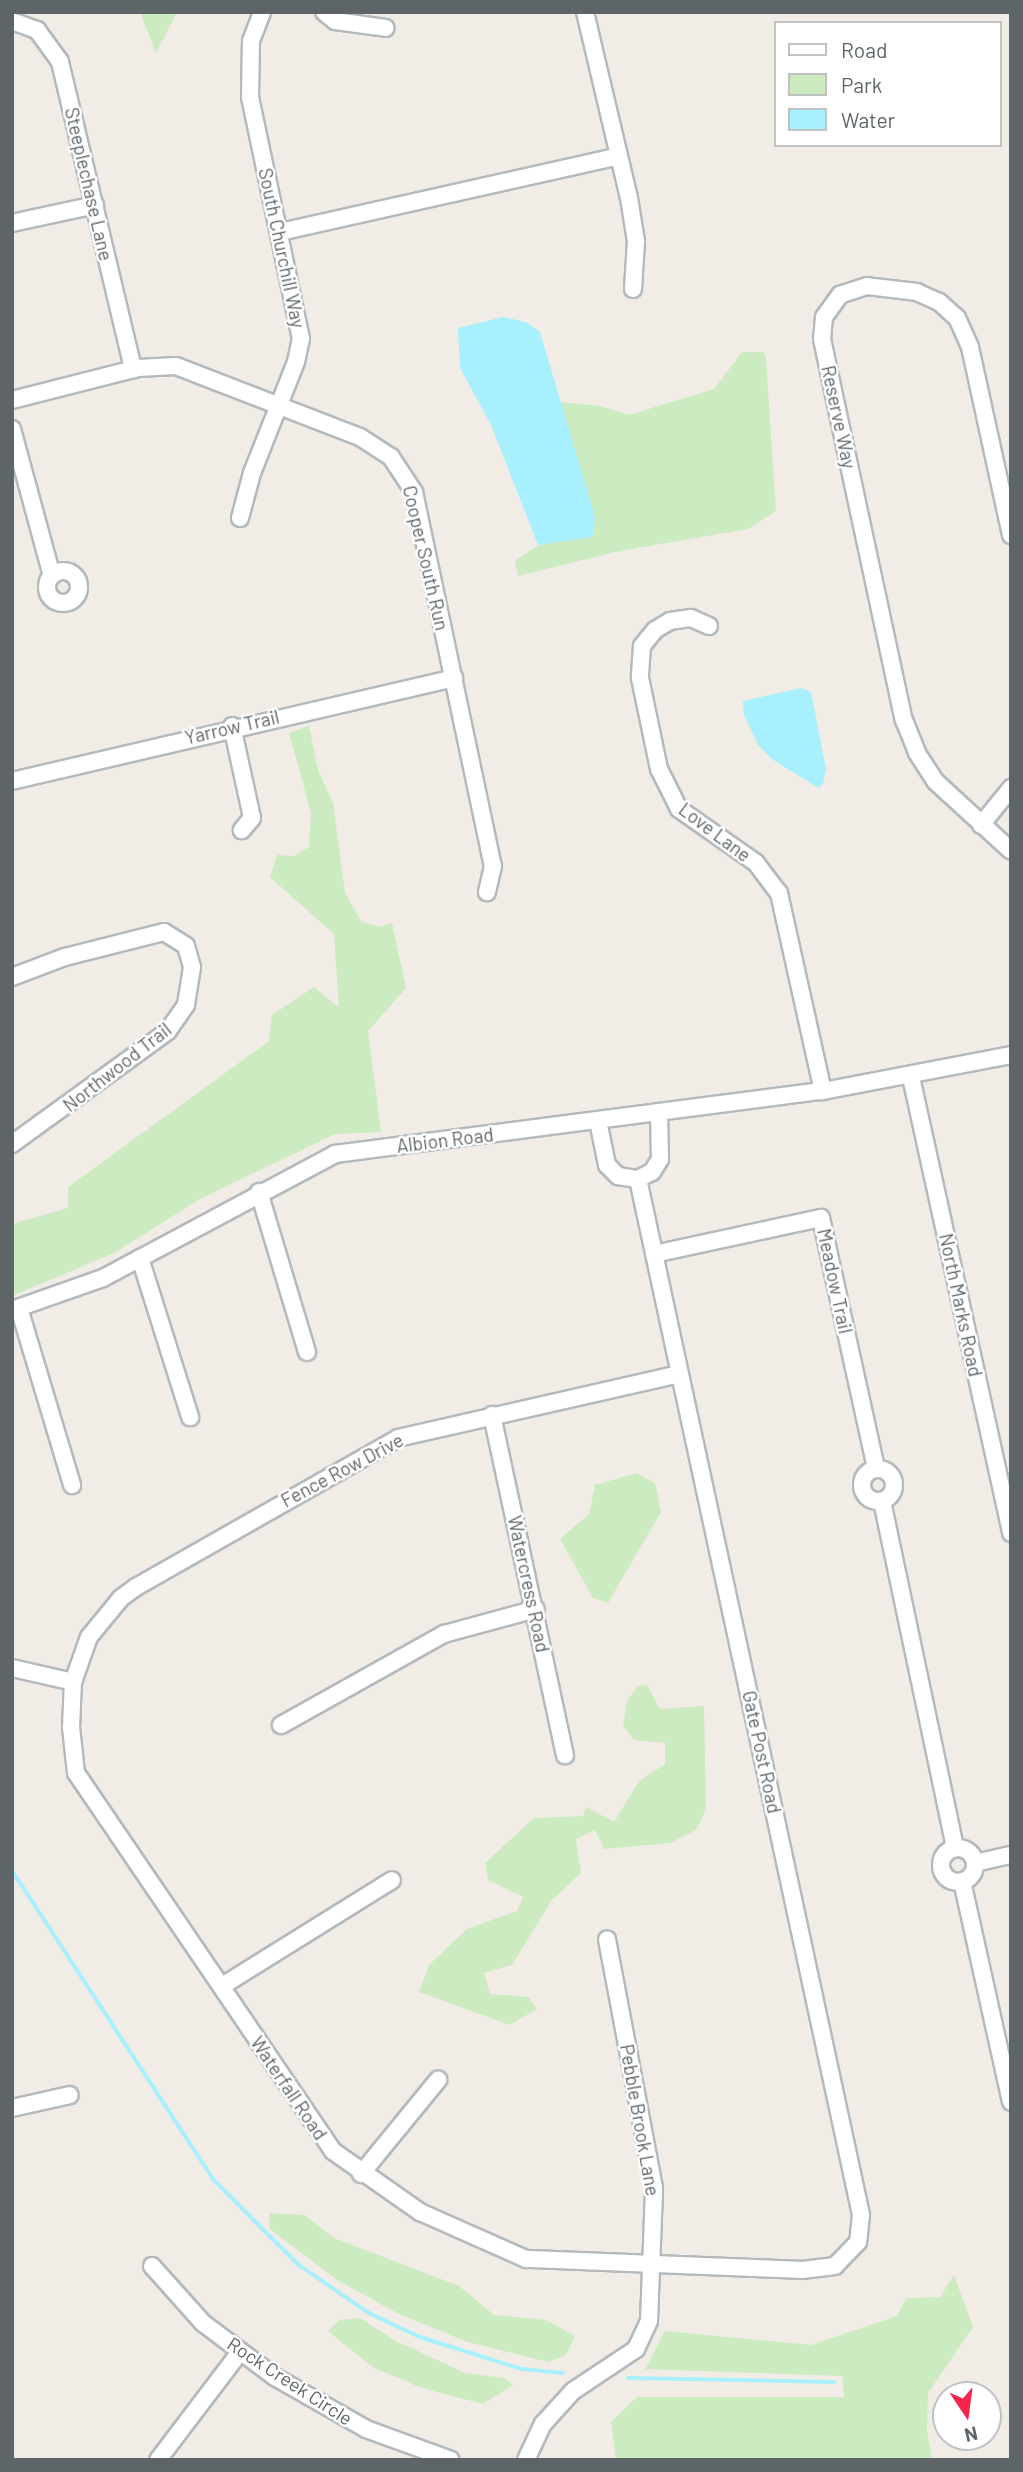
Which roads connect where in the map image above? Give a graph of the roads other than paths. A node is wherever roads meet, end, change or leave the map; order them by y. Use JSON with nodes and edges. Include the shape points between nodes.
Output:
{"nodes":[{"id":1,"x":262,"y":12,"type":"edge"},
{"id":2,"x":324,"y":12,"type":"edge"},
{"id":3,"x":584,"y":12,"type":"edge"},
{"id":4,"x":12,"y":21,"type":"edge"},
{"id":5,"x":386,"y":28,"type":"dead end"},
{"id":6,"x":619,"y":156,"type":"junction"},
{"id":7,"x":95,"y":205,"type":"junction"},
{"id":8,"x":12,"y":223,"type":"edge"},
{"id":9,"x":281,"y":232,"type":"junction"},
{"id":10,"x":633,"y":289,"type":"dead end"},
{"id":11,"x":133,"y":369,"type":"junction"},
{"id":12,"x":12,"y":400,"type":"edge"},
{"id":13,"x":279,"y":403,"type":"junction"},
{"id":14,"x":12,"y":429,"type":"edge"},
{"id":15,"x":240,"y":518,"type":"dead end"},
{"id":16,"x":1011,"y":535,"type":"edge"},
{"id":17,"x":52,"y":576,"type":"dead end"},
{"id":18,"x":709,"y":626,"type":"dead end"},
{"id":19,"x":454,"y":678,"type":"junction"},
{"id":20,"x":232,"y":726,"type":"junction"},
{"id":21,"x":12,"y":781,"type":"edge"},
{"id":22,"x":1011,"y":788,"type":"edge"},
{"id":23,"x":981,"y":825,"type":"junction"},
{"id":24,"x":242,"y":830,"type":"dead end"},
{"id":25,"x":1011,"y":851,"type":"edge"},
{"id":26,"x":487,"y":892,"type":"dead end"},
{"id":27,"x":12,"y":977,"type":"edge"},
{"id":28,"x":1011,"y":1055,"type":"edge"},
{"id":29,"x":911,"y":1077,"type":"junction"},
{"id":30,"x":823,"y":1091,"type":"junction"},
{"id":31,"x":659,"y":1113,"type":"junction"},
{"id":32,"x":598,"y":1121,"type":"junction"},
{"id":33,"x":12,"y":1144,"type":"edge"},
{"id":34,"x":638,"y":1179,"type":"junction"},
{"id":35,"x":259,"y":1192,"type":"junction"},
{"id":36,"x":654,"y":1254,"type":"junction"},
{"id":37,"x":140,"y":1258,"type":"junction"},
{"id":38,"x":15,"y":1309,"type":"edge"},
{"id":39,"x":307,"y":1352,"type":"dead end"},
{"id":40,"x":679,"y":1374,"type":"junction"},
{"id":41,"x":492,"y":1415,"type":"junction"},
{"id":42,"x":190,"y":1417,"type":"dead end"},
{"id":43,"x":72,"y":1485,"type":"dead end"},
{"id":44,"x":1011,"y":1533,"type":"edge"},
{"id":45,"x":536,"y":1609,"type":"junction"},
{"id":46,"x":12,"y":1668,"type":"edge"},
{"id":47,"x":74,"y":1682,"type":"junction"},
{"id":48,"x":281,"y":1725,"type":"dead end"},
{"id":49,"x":565,"y":1755,"type":"dead end"},
{"id":50,"x":955,"y":1849,"type":"junction"},
{"id":51,"x":1011,"y":1855,"type":"edge"},
{"id":52,"x":975,"y":1863,"type":"junction"},
{"id":53,"x":392,"y":1880,"type":"dead end"},
{"id":54,"x":962,"y":1881,"type":"junction"},
{"id":55,"x":607,"y":1939,"type":"dead end"},
{"id":56,"x":222,"y":1986,"type":"junction"},
{"id":57,"x":438,"y":2080,"type":"dead end"},
{"id":58,"x":70,"y":2095,"type":"dead end"},
{"id":59,"x":1011,"y":2102,"type":"edge"},
{"id":60,"x":12,"y":2108,"type":"edge"},
{"id":61,"x":361,"y":2174,"type":"junction"},
{"id":62,"x":152,"y":2266,"type":"dead end"},
{"id":63,"x":654,"y":2266,"type":"junction"},
{"id":64,"x":781,"y":2269,"type":"joint"},
{"id":65,"x":240,"y":2352,"type":"junction"},
{"id":66,"x":158,"y":2460,"type":"edge"},
{"id":67,"x":452,"y":2460,"type":"edge"},
{"id":68,"x":526,"y":2460,"type":"edge"}],
"edges":[{"from":1,"to":9,"type":"street","name":"South Churchill Way","via":[[251,40],[250,97]]},
{"from":2,"to":5,"type":"street","via":[[335,21]]},
{"from":3,"to":6,"type":"street"},
{"from":4,"to":7,"type":"street","name":"Steeplechase Lane","via":[[37,30],[60,62]]},
{"from":6,"to":9,"type":"street"},
{"from":6,"to":10,"type":"street","via":[[636,241]]},
{"from":7,"to":8,"type":"street"},
{"from":7,"to":11,"type":"street","name":"Steeplechase Lane"},
{"from":9,"to":13,"type":"street","name":"South Churchill Way","via":[[301,339]]},
{"from":11,"to":12,"type":"street","name":"Cooper South Run"},
{"from":11,"to":13,"type":"street","name":"Cooper South Run","via":[[162,365],[190,369]]},
{"from":13,"to":15,"type":"street","name":"South Churchill Way"},
{"from":13,"to":19,"type":"street","name":"Cooper South Run","via":[[376,445],[408,479]]},
{"from":14,"to":17,"type":"street"},
{"from":16,"to":23,"type":"street","name":"Reserve Way","via":[[970,347],[957,318],[939,302],[917,292],[867,286],[840,295],[824,317],[823,345],[904,719],[925,767]]},
{"from":18,"to":30,"type":"street","name":"Love Lane","via":[[691,618],[670,621],[655,629],[642,646],[640,678],[659,769],[680,809],[756,863],[779,892]]},
{"from":19,"to":20,"type":"street","name":"Yarrow Trail"},
{"from":19,"to":26,"type":"street","name":"Cooper South Run","via":[[493,866]]},
{"from":20,"to":21,"type":"street","name":"Yarrow Trail"},
{"from":20,"to":24,"type":"street","via":[[252,818]]},
{"from":22,"to":23,"type":"street"},
{"from":23,"to":25,"type":"street","name":"Reserve Way"},
{"from":27,"to":33,"type":"street","name":"Northwood Trail","via":[[65,957],[163,932],[186,946],[192,967],[186,1004],[168,1031]]},
{"from":28,"to":29,"type":"street","name":"Albion Road"},
{"from":29,"to":30,"type":"street","name":"Albion Road"},
{"from":29,"to":44,"type":"street","name":"North Marks Road"},
{"from":30,"to":31,"type":"street","name":"Albion Road"},
{"from":31,"to":32,"type":"street","name":"Albion Road"},
{"from":31,"to":34,"type":"street","via":[[660,1159],[652,1172]]},
{"from":32,"to":34,"type":"street","via":[[607,1165],[618,1176]]},
{"from":32,"to":35,"type":"street","name":"Albion Road","via":[[335,1154]]},
{"from":34,"to":36,"type":"street","name":"Gate Post Road"},
{"from":35,"to":37,"type":"street","name":"Albion Road"},
{"from":35,"to":39,"type":"street"},
{"from":36,"to":40,"type":"street","name":"Gate Post Road"},
{"from":36,"to":50,"type":"street","name":"Meadow Trail","via":[[821,1218],[876,1469],[888,1472],[894,1480],[892,1494],[882,1501]]},
{"from":37,"to":38,"type":"street","name":"Albion Road","via":[[87,1284]]},
{"from":37,"to":42,"type":"street"},
{"from":38,"to":43,"type":"street"},
{"from":40,"to":41,"type":"street","name":"Fence Row Drive"},
{"from":40,"to":64,"type":"street","name":"Gate Post Road","via":[[861,2215],[858,2242],[835,2266]]},
{"from":41,"to":45,"type":"street","name":"Watercress Road"},
{"from":41,"to":47,"type":"street","name":"Fence Row Drive","via":[[420,1430],[388,1443],[136,1587],[89,1637]]},
{"from":45,"to":48,"type":"street","via":[[444,1634]]},
{"from":45,"to":49,"type":"street","name":"Watercress Road"},
{"from":46,"to":47,"type":"street"},
{"from":47,"to":56,"type":"street","name":"Waterfall Road","via":[[71,1727],[76,1773]]},
{"from":50,"to":52,"type":"street","via":[[965,1850]]},
{"from":50,"to":54,"type":"street","name":"Meadow Trail","via":[[944,1855],[942,1870],[953,1881]]},
{"from":51,"to":52,"type":"street"},
{"from":52,"to":54,"type":"street","via":[[972,1875]]},
{"from":53,"to":56,"type":"street"},
{"from":54,"to":59,"type":"street","name":"Meadow Trail"},
{"from":55,"to":63,"type":"street","name":"Pebble Brook Lane","via":[[654,2188]]},
{"from":56,"to":61,"type":"street","name":"Waterfall Road","via":[[300,2110],[333,2151]]},
{"from":57,"to":61,"type":"street"},
{"from":58,"to":60,"type":"street"},
{"from":61,"to":63,"type":"street","name":"Waterfall Road","via":[[419,2212],[526,2259]]},
{"from":62,"to":65,"type":"street","name":"Rock Creek Circle","via":[[203,2323]]},
{"from":63,"to":64,"type":"street","name":"Waterfall Road"},
{"from":63,"to":68,"type":"street","name":"Pebble Brook Lane","via":[[649,2322],[636,2349],[573,2391],[543,2424]]},
{"from":65,"to":66,"type":"street"},
{"from":65,"to":67,"type":"street","name":"Rock Creek Circle","via":[[366,2429]]}]}
